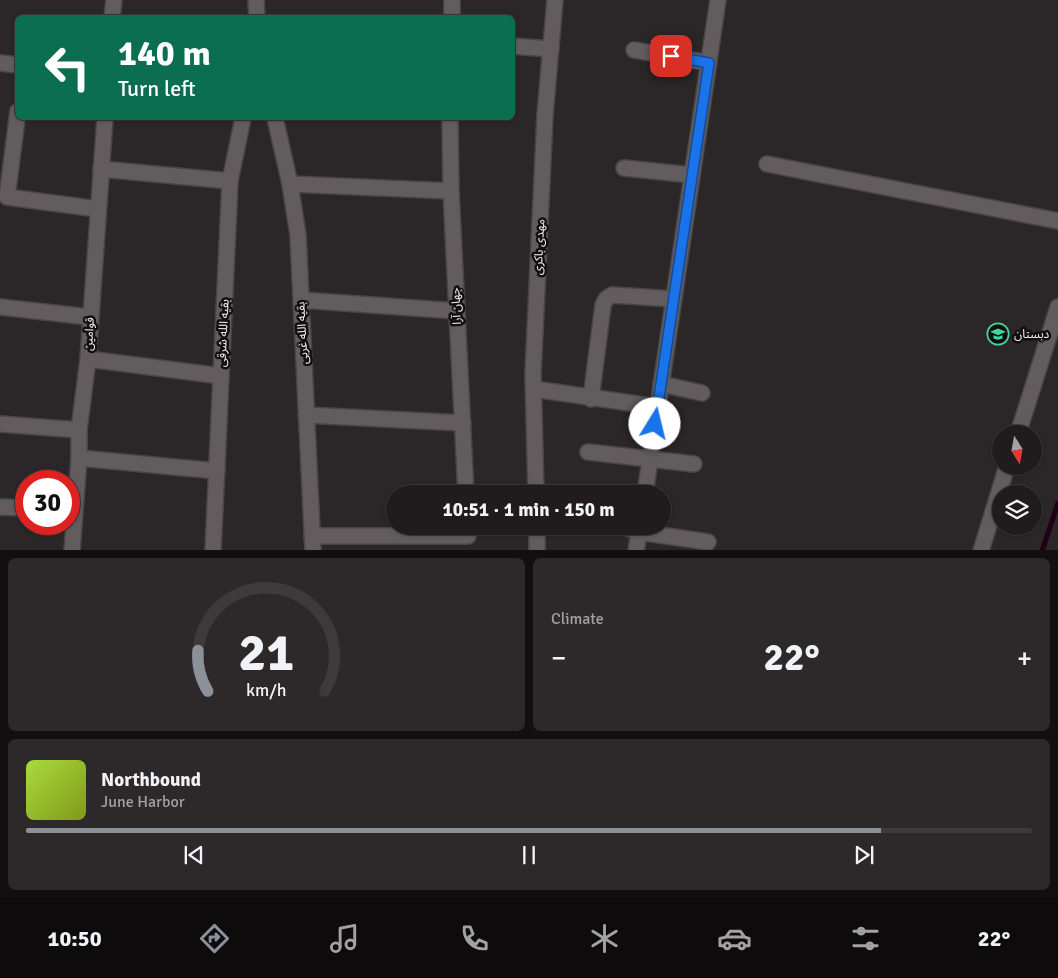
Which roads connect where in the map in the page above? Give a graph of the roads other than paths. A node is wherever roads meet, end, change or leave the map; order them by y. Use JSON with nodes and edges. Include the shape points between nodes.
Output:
{"nodes":[{"id":1,"x":114,"y":0,"type":"edge"},
{"id":2,"x":256,"y":0,"type":"edge"},
{"id":3,"x":452,"y":0,"type":"edge"},
{"id":4,"x":555,"y":0,"type":"edge"},
{"id":5,"x":718,"y":0,"type":"edge"},
{"id":6,"x":112,"y":15,"type":"edge"},
{"id":7,"x":257,"y":15,"type":"edge"},
{"id":8,"x":452,"y":15,"type":"edge"},
{"id":9,"x":515,"y":46,"type":"edge"},
{"id":10,"x":551,"y":50,"type":"junction"},
{"id":11,"x":634,"y":50,"type":"dead end"},
{"id":12,"x":0,"y":63,"type":"edge"},
{"id":13,"x":709,"y":63,"type":"junction"},
{"id":14,"x":15,"y":65,"type":"edge"},
{"id":15,"x":17,"y":120,"type":"edge"},
{"id":16,"x":105,"y":120,"type":"edge"},
{"id":17,"x":243,"y":120,"type":"edge"},
{"id":18,"x":275,"y":120,"type":"edge"},
{"id":19,"x":450,"y":120,"type":"edge"},
{"id":20,"x":767,"y":164,"type":"dead end"},
{"id":21,"x":624,"y":168,"type":"dead end"},
{"id":22,"x":101,"y":169,"type":"junction"},
{"id":23,"x":692,"y":175,"type":"junction"},
{"id":24,"x":230,"y":181,"type":"junction"},
{"id":25,"x":290,"y":184,"type":"junction"},
{"id":26,"x":451,"y":191,"type":"junction"},
{"id":27,"x":98,"y":209,"type":"junction"},
{"id":28,"x":1058,"y":221,"type":"edge"},
{"id":29,"x":674,"y":299,"type":"junction"},
{"id":30,"x":301,"y":300,"type":"junction"},
{"id":31,"x":0,"y":307,"type":"edge"},
{"id":32,"x":1058,"y":307,"type":"edge"},
{"id":33,"x":457,"y":311,"type":"junction"},
{"id":34,"x":90,"y":317,"type":"junction"},
{"id":35,"x":88,"y":359,"type":"junction"},
{"id":36,"x":221,"y":376,"type":"junction"},
{"id":37,"x":661,"y":384,"type":"junction"},
{"id":38,"x":534,"y":389,"type":"junction"},
{"id":39,"x":702,"y":393,"type":"dead end"},
{"id":40,"x":592,"y":398,"type":"junction"},
{"id":41,"x":658,"y":407,"type":"junction"},
{"id":42,"x":306,"y":415,"type":"junction"},
{"id":43,"x":463,"y":423,"type":"junction"},
{"id":44,"x":0,"y":424,"type":"edge"},
{"id":45,"x":1021,"y":425,"type":"edge"},
{"id":46,"x":79,"y":430,"type":"junction"},
{"id":47,"x":588,"y":452,"type":"dead end"},
{"id":48,"x":79,"y":458,"type":"junction"},
{"id":49,"x":650,"y":458,"type":"junction"},
{"id":50,"x":694,"y":464,"type":"dead end"},
{"id":51,"x":77,"y":470,"type":"edge"},
{"id":52,"x":217,"y":471,"type":"junction"},
{"id":53,"x":1004,"y":475,"type":"edge"},
{"id":54,"x":466,"y":485,"type":"edge"},
{"id":55,"x":536,"y":485,"type":"edge"},
{"id":56,"x":646,"y":485,"type":"edge"},
{"id":57,"x":0,"y":507,"type":"edge"},
{"id":58,"x":15,"y":508,"type":"edge"},
{"id":59,"x":72,"y":535,"type":"edge"},
{"id":60,"x":537,"y":535,"type":"edge"},
{"id":61,"x":639,"y":535,"type":"edge"},
{"id":62,"x":671,"y":535,"type":"edge"},
{"id":63,"x":468,"y":537,"type":"edge"},
{"id":64,"x":708,"y":542,"type":"dead end"},
{"id":65,"x":312,"y":543,"type":"edge"},
{"id":66,"x":72,"y":550,"type":"edge"},
{"id":67,"x":213,"y":550,"type":"edge"},
{"id":68,"x":537,"y":550,"type":"edge"},
{"id":69,"x":636,"y":550,"type":"edge"},
{"id":70,"x":981,"y":550,"type":"edge"}],
"edges":[{"from":1,"to":6,"type":"street"},
{"from":2,"to":7,"type":"street"},
{"from":3,"to":8,"type":"street"},
{"from":4,"to":10,"type":"street","name":"مهدی باکری"},
{"from":5,"to":13,"type":"street"},
{"from":9,"to":10,"type":"street"},
{"from":10,"to":38,"type":"street","name":"مهدی باکری","via":[[545,115]]},
{"from":11,"to":13,"type":"street"},
{"from":12,"to":14,"type":"street"},
{"from":13,"to":23,"type":"street"},
{"from":15,"to":27,"type":"street","via":[[7,196]]},
{"from":16,"to":22,"type":"street","name":"قوامین"},
{"from":17,"to":24,"type":"street","name":"بقیه الله شرقی"},
{"from":18,"to":25,"type":"street","name":"بقیه الله غربی"},
{"from":19,"to":26,"type":"street","name":"جهان آرا"},
{"from":20,"to":28,"type":"street"},
{"from":21,"to":23,"type":"street"},
{"from":22,"to":24,"type":"street"},
{"from":22,"to":27,"type":"street","name":"قوامین"},
{"from":23,"to":29,"type":"street"},
{"from":24,"to":36,"type":"street","name":"بقیه الله شرقی"},
{"from":25,"to":26,"type":"street"},
{"from":25,"to":30,"type":"street","name":"بقیه الله غربی","via":[[298,235]]},
{"from":26,"to":33,"type":"street","name":"جهان آرا"},
{"from":27,"to":34,"type":"street","name":"قوامین"},
{"from":29,"to":37,"type":"street"},
{"from":29,"to":40,"type":"street","via":[[612,295],[606,299]]},
{"from":30,"to":33,"type":"street"},
{"from":30,"to":42,"type":"street","name":"بقیه الله غربی"},
{"from":31,"to":34,"type":"street"},
{"from":32,"to":45,"type":"street"},
{"from":33,"to":43,"type":"street","name":"جهان آرا"},
{"from":34,"to":35,"type":"street","name":"قوامین"},
{"from":35,"to":36,"type":"street"},
{"from":35,"to":46,"type":"street","name":"قوامین"},
{"from":36,"to":52,"type":"street","name":"بقیه الله شرقی"},
{"from":37,"to":39,"type":"street"},
{"from":37,"to":41,"type":"street"},
{"from":38,"to":40,"type":"street"},
{"from":38,"to":55,"type":"street","name":"مهدی باکری"},
{"from":40,"to":41,"type":"street"},
{"from":41,"to":49,"type":"street"},
{"from":42,"to":43,"type":"street"},
{"from":42,"to":65,"type":"street","name":"بقیه الله غربی"},
{"from":43,"to":54,"type":"street","name":"جهان آرا"},
{"from":44,"to":46,"type":"street"},
{"from":46,"to":48,"type":"street","name":"قوامین"},
{"from":47,"to":49,"type":"street"},
{"from":48,"to":51,"type":"street","name":"قوامین"},
{"from":48,"to":52,"type":"street"},
{"from":49,"to":50,"type":"street"},
{"from":49,"to":56,"type":"street"},
{"from":52,"to":67,"type":"street","name":"بقیه الله شرقی"},
{"from":53,"to":70,"type":"street"},
{"from":57,"to":58,"type":"street"},
{"from":59,"to":66,"type":"street","name":"قوامین"},
{"from":60,"to":68,"type":"street"},
{"from":61,"to":69,"type":"street"},
{"from":62,"to":64,"type":"street"},
{"from":63,"to":65,"type":"street"}]}
